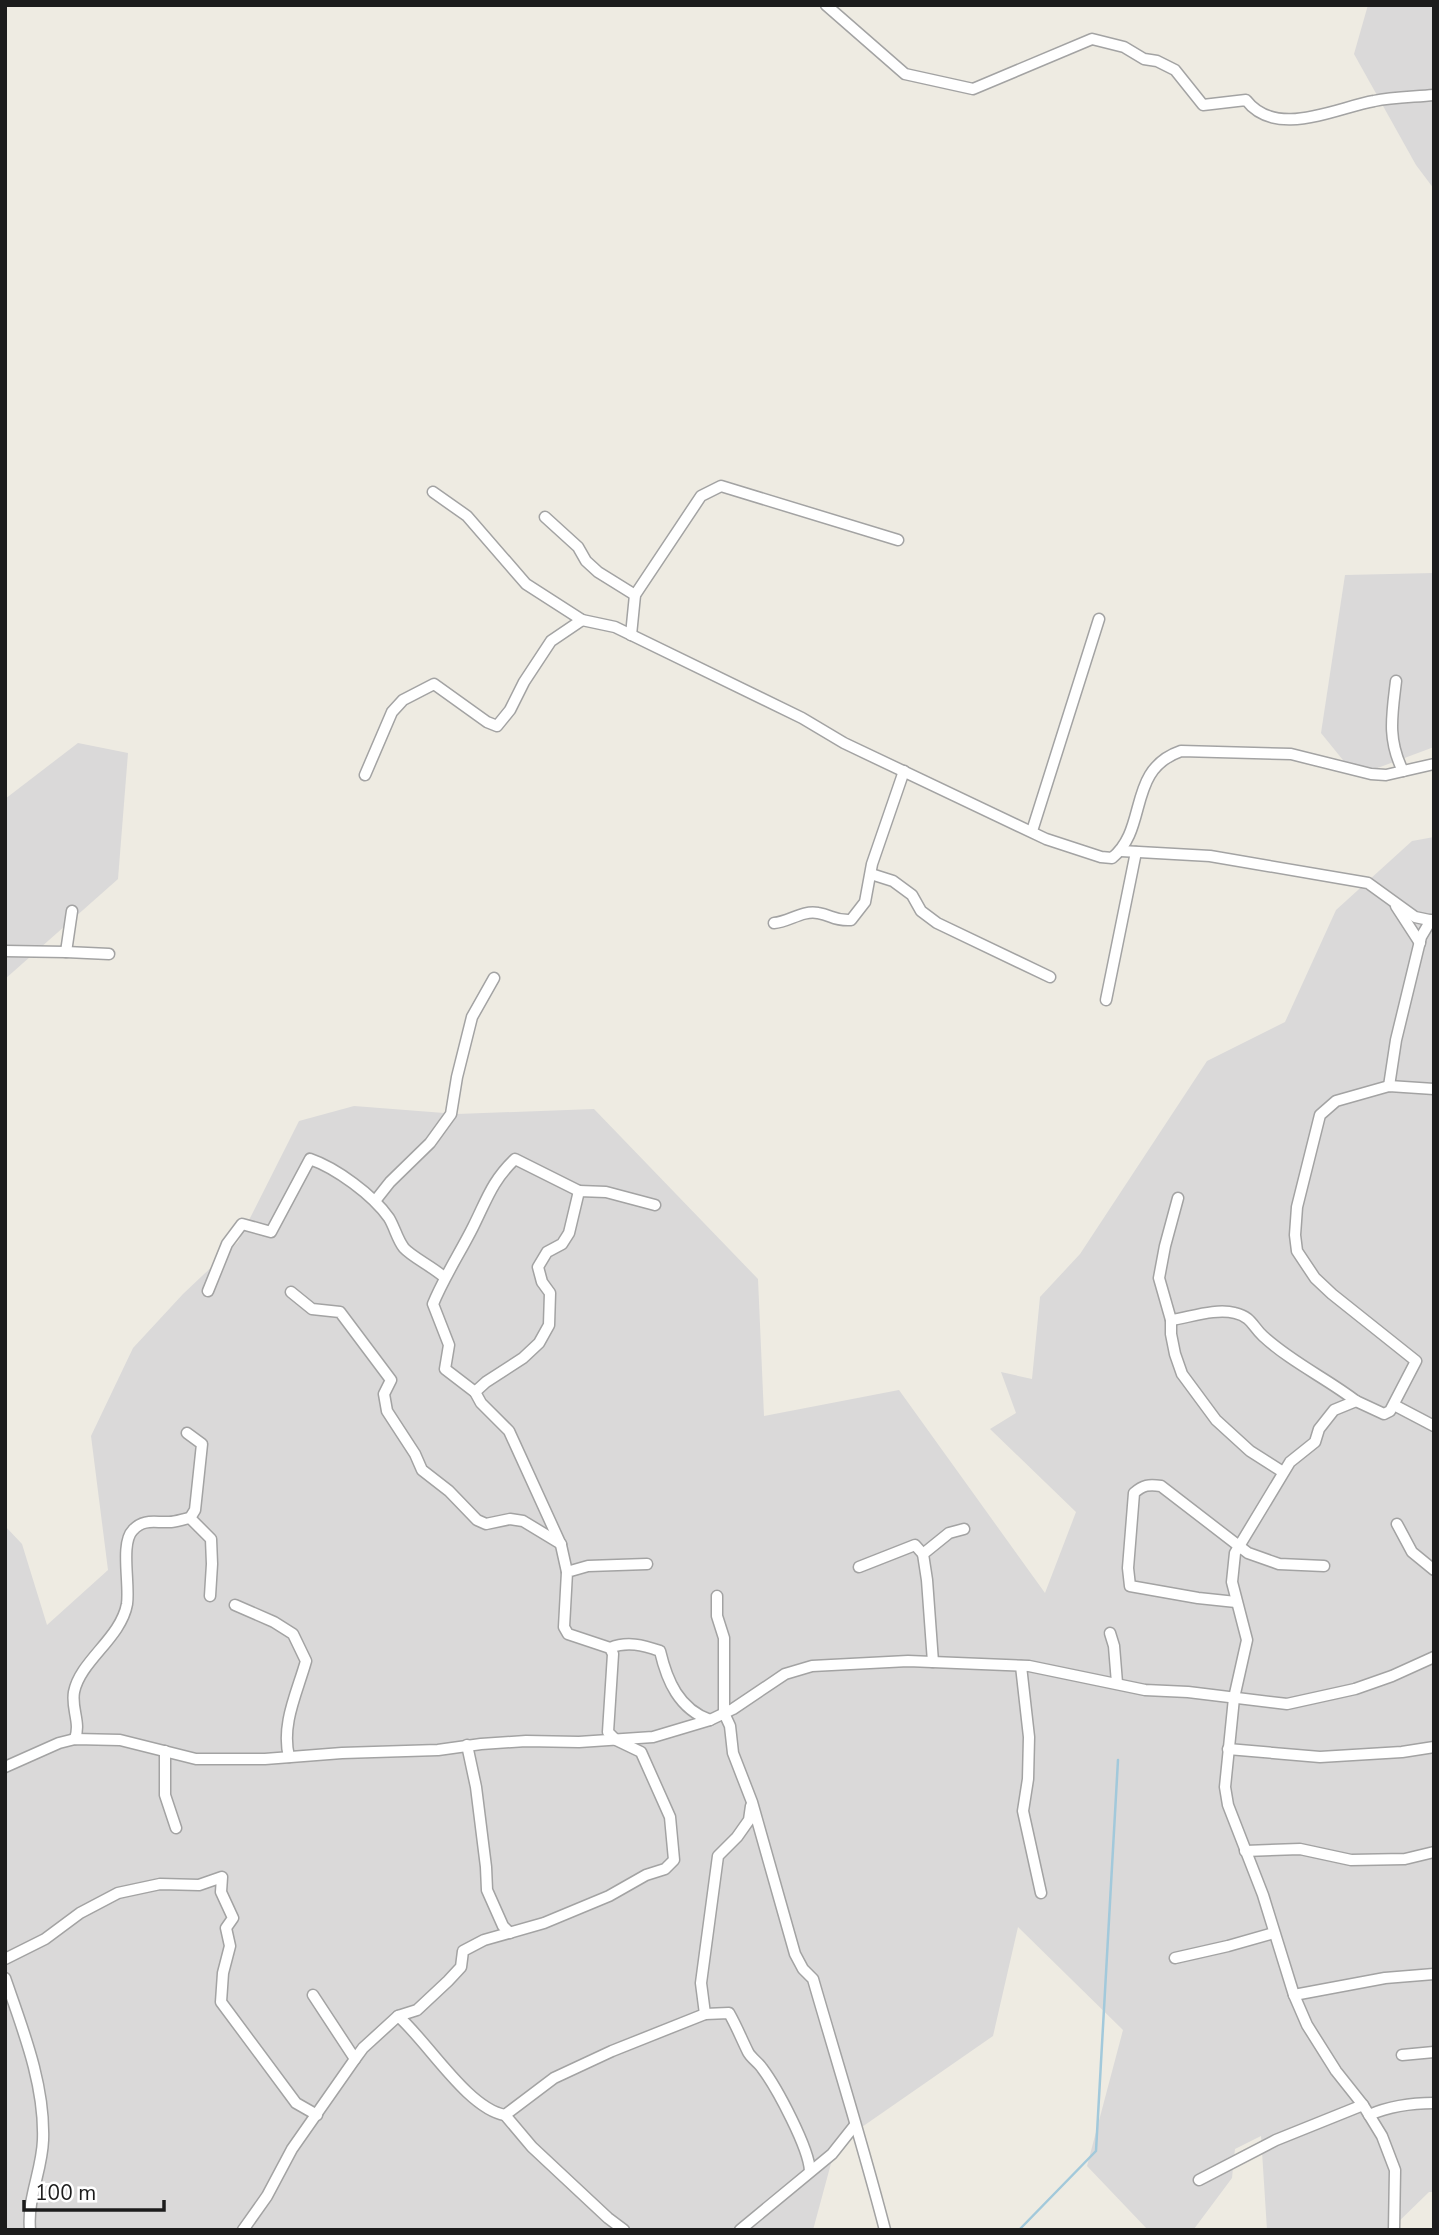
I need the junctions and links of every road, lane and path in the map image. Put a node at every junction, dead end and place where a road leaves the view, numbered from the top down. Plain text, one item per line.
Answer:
1 (826, 5) edge
2 (1434, 95) edge
3 (433, 492) dead end
4 (545, 517) dead end
5 (898, 540) dead end
6 (635, 595) junction
7 (1099, 619) dead end
8 (582, 620) junction
9 (631, 635) junction
10 (1396, 681) dead end
11 (1434, 764) edge
12 (904, 771) junction
13 (1403, 771) junction
14 (365, 775) dead end
15 (1032, 831) junction
16 (1121, 851) junction
17 (1136, 852) junction
18 (871, 874) junction
19 (1393, 901) junction
20 (72, 911) dead end
21 (1432, 920) edge
22 (774, 923) dead end
23 (1421, 943) junction
24 (5, 951) edge
25 (66, 952) junction
26 (109, 954) dead end
27 (494, 978) dead end
28 (1051, 978) dead end
29 (1106, 1000) dead end
30 (1389, 1086) junction
31 (1434, 1089) edge
32 (579, 1191) junction
33 (1178, 1198) dead end
34 (375, 1201) junction
35 (655, 1205) dead end
36 (444, 1277) junction
37 (208, 1291) dead end
38 (291, 1292) dead end
39 (1171, 1320) junction
40 (475, 1392) junction
41 (1356, 1401) junction
42 (1394, 1405) junction
43 (1434, 1426) edge
44 (187, 1433) dead end
45 (1283, 1472) junction
46 (190, 1518) junction
47 (1397, 1524) dead end
48 (964, 1529) dead end
49 (561, 1545) junction
50 (1239, 1547) junction
51 (923, 1554) junction
52 (646, 1564) dead end
53 (1324, 1566) dead end
54 (859, 1567) dead end
55 (1434, 1570) edge
56 (567, 1572) junction
57 (210, 1596) dead end
58 (717, 1596) dead end
59 (1236, 1602) junction
60 (235, 1605) dead end
61 (1110, 1633) dead end
62 (610, 1648) junction
63 (1434, 1657) edge
64 (933, 1662) junction
65 (1021, 1666) junction
66 (1117, 1683) junction
67 (1234, 1698) junction
68 (724, 1713) junction
69 (710, 1720) junction
70 (75, 1739) junction
71 (616, 1740) junction
72 (467, 1745) junction
73 (1434, 1746) edge
74 (1228, 1748) junction
75 (165, 1751) junction
76 (289, 1757) junction
77 (5, 1767) edge
78 (752, 1802) junction
79 (176, 1828) dead end
80 (1245, 1851) junction
81 (1434, 1852) edge
82 (1041, 1893) dead end
83 (510, 1933) junction
84 (1273, 1933) junction
85 (1175, 1958) dead end
86 (5, 1959) edge
87 (1434, 1974) edge
88 (5, 1978) edge
89 (1294, 1995) junction
90 (313, 1996) dead end
91 (705, 2014) junction
92 (398, 2016) junction
93 (1434, 2052) edge
94 (1402, 2055) dead end
95 (355, 2059) junction
96 (1434, 2103) edge
97 (1363, 2105) junction
98 (317, 2115) junction
99 (505, 2115) junction
100 (1369, 2115) junction
101 (855, 2125) junction
102 (810, 2171) junction
103 (1199, 2180) dead end
104 (30, 2230) edge
105 (243, 2230) edge
106 (624, 2230) edge
107 (740, 2230) edge
108 (885, 2230) edge
109 (1394, 2230) edge

1 - 2 street
3 - 8 street
4 - 6 street
5 - 6 street
6 - 9 street
7 - 15 street
8 - 9 street
8 - 14 street
9 - 12 street
10 - 13 street
11 - 13 street
12 - 15 street
12 - 18 street
13 - 16 street
15 - 16 street
16 - 17 street
17 - 19 street
17 - 29 street
18 - 22 street
18 - 28 street
19 - 21 street
19 - 23 street
20 - 25 street
21 - 23 street
23 - 30 street
24 - 25 street
25 - 26 street
27 - 34 street
30 - 31 street
30 - 42 street
32 - 35 street
32 - 36 street
32 - 40 street
33 - 39 street
34 - 36 street
34 - 37 street
36 - 40 street
38 - 49 street
39 - 41 street
39 - 45 street
40 - 49 street
41 - 42 street
41 - 45 street
42 - 43 street
44 - 46 street
45 - 50 street
46 - 57 street
46 - 70 street
47 - 55 street
48 - 51 street
49 - 56 street
50 - 53 street
50 - 59 street
50 - 59 street
51 - 54 street
51 - 64 street
52 - 56 street
56 - 62 street
58 - 68 street
59 - 67 street
60 - 76 street
61 - 66 street
62 - 69 street
62 - 71 street
63 - 67 street
64 - 65 street
64 - 68 street
65 - 66 street
65 - 82 street
66 - 67 street
67 - 74 street
68 - 69 street
68 - 78 street
69 - 71 street
70 - 75 street
70 - 77 street
71 - 72 street
71 - 83 street
72 - 76 street
72 - 83 street
73 - 74 street
74 - 80 street
75 - 76 street
75 - 79 street
78 - 91 street
78 - 101 street
80 - 81 street
80 - 84 street
83 - 92 street
84 - 85 street
84 - 89 street
86 - 98 street
87 - 89 street
88 - 104 street
89 - 97 street
90 - 95 street
91 - 99 street
91 - 102 street
92 - 95 street
92 - 99 street
93 - 94 street
95 - 98 street
96 - 100 street
97 - 100 street
97 - 103 street
98 - 105 street
99 - 106 street
100 - 109 street
101 - 102 street
101 - 108 street
102 - 107 street

